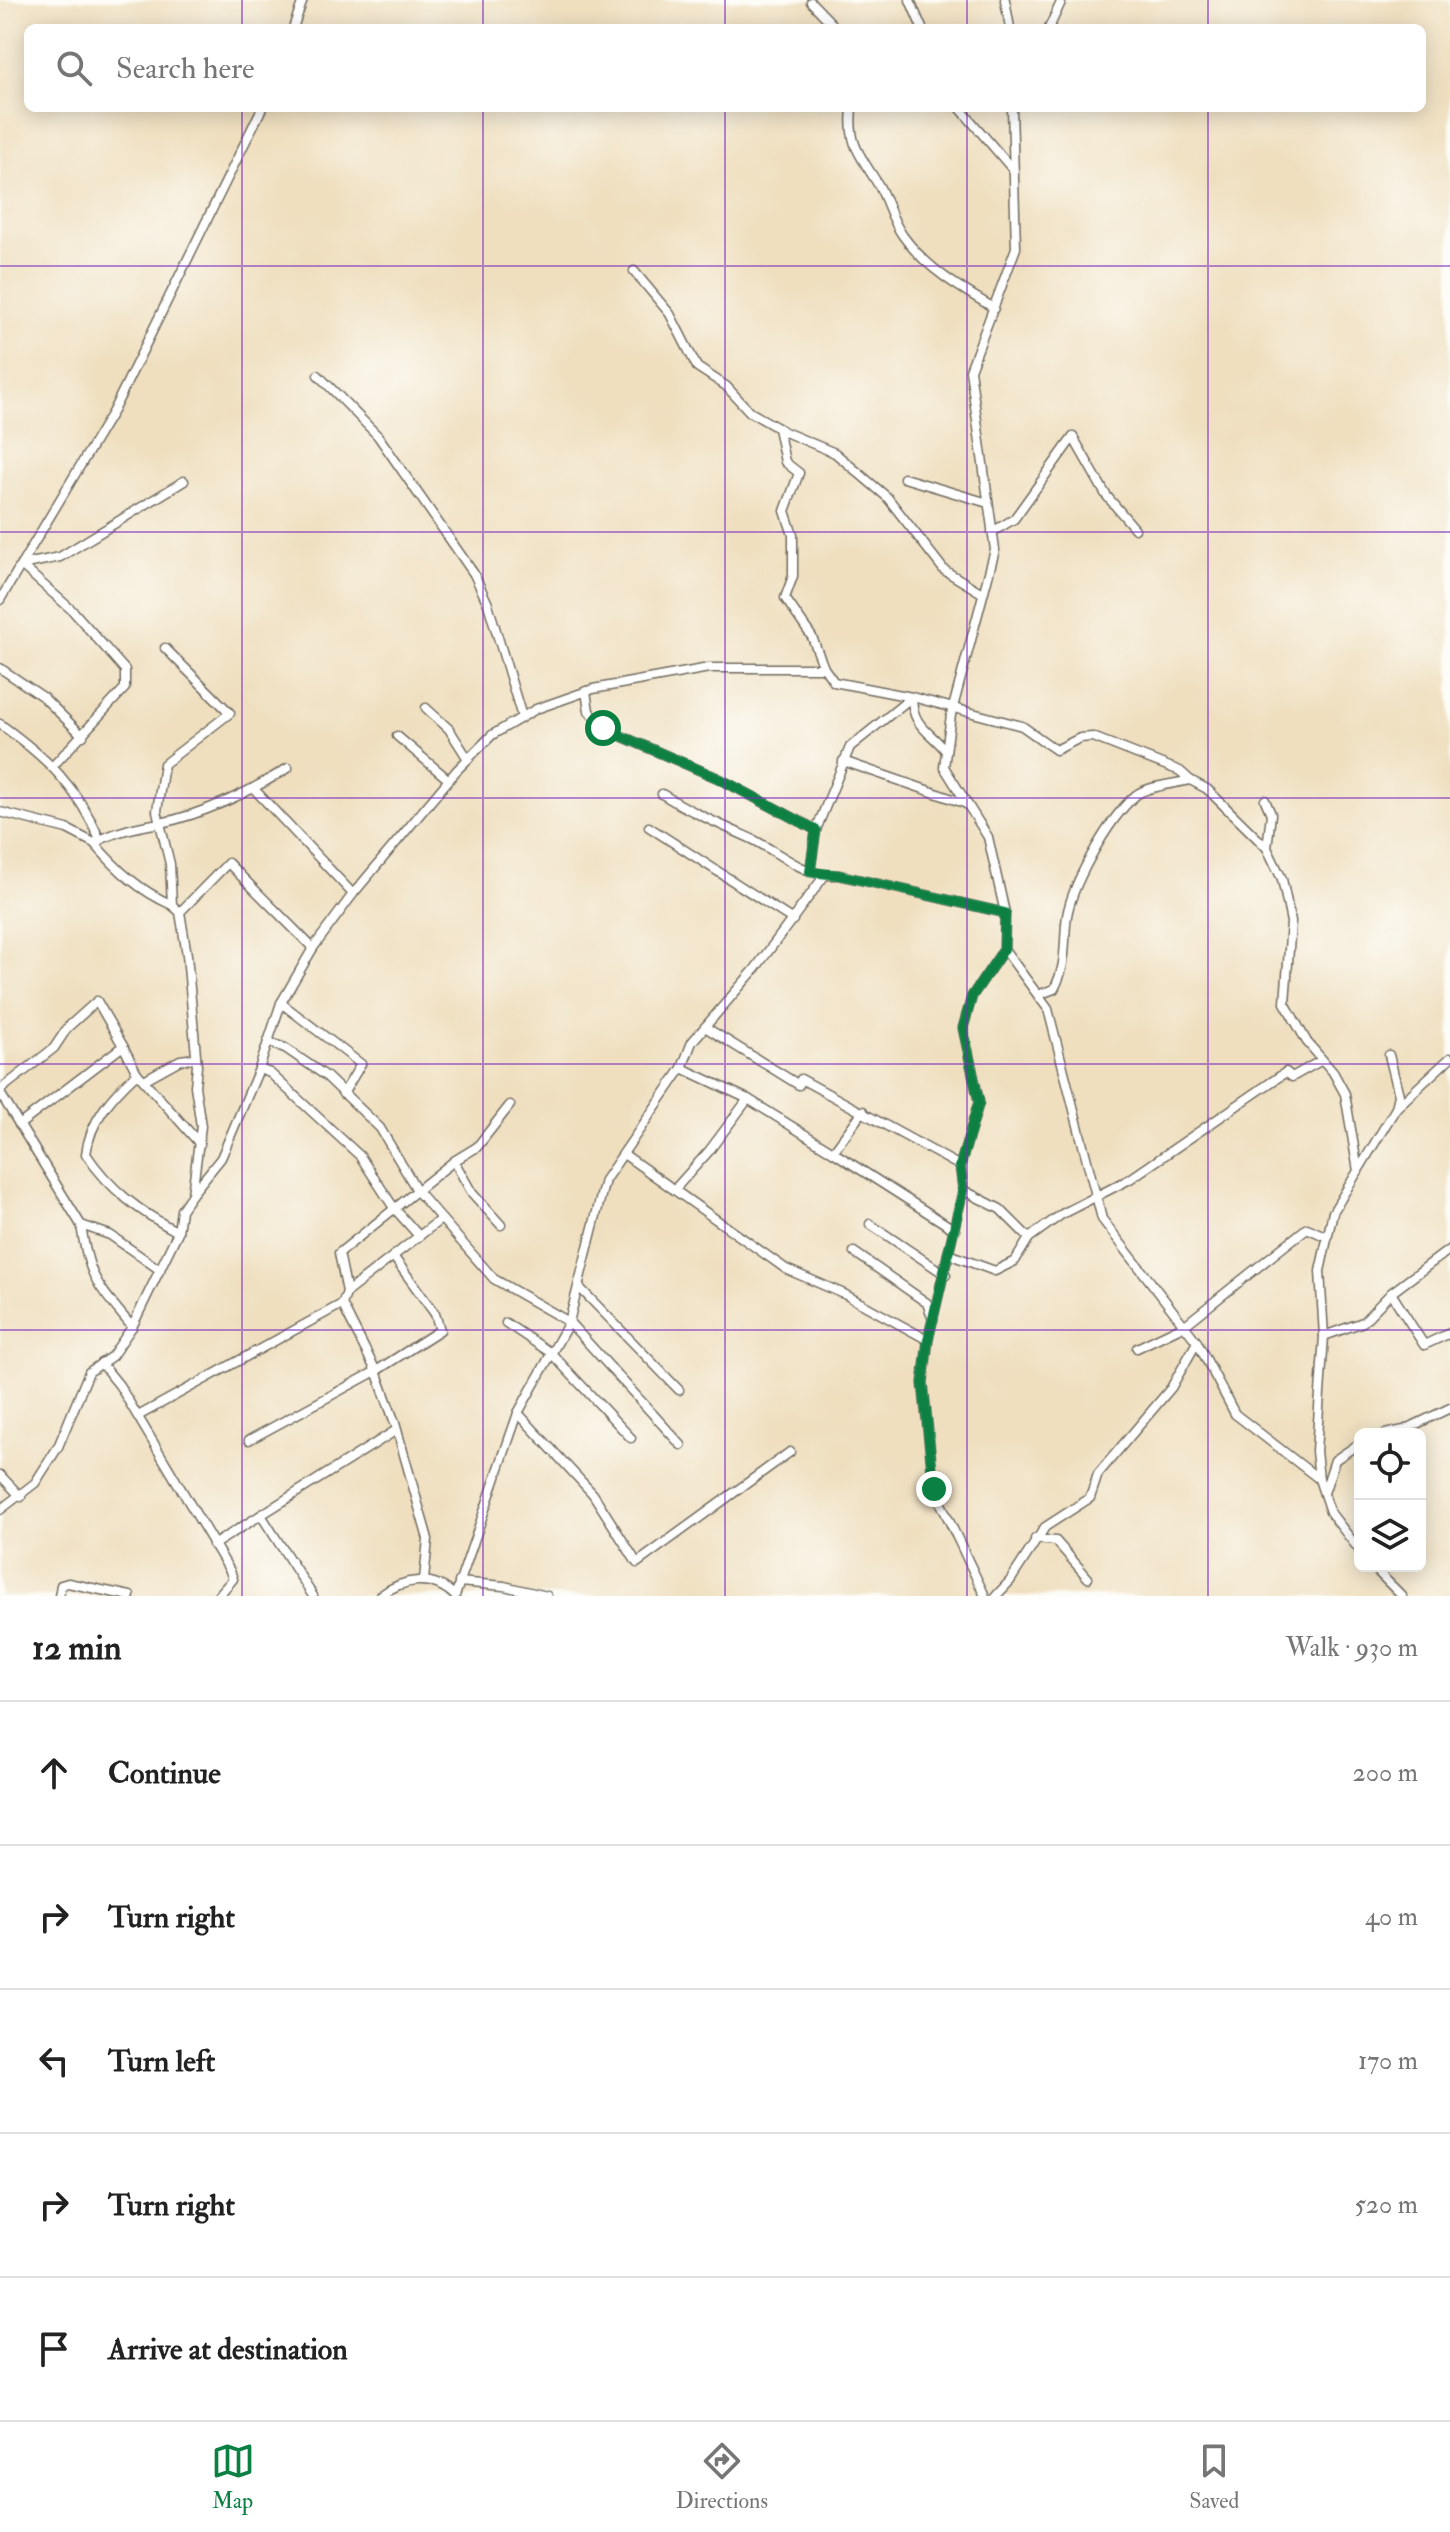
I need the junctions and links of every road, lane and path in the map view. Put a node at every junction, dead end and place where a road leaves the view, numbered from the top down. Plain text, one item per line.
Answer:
1 (303, 0) edge
2 (910, 0) edge
3 (1005, 0) edge
4 (1062, 0) edge
5 (811, 2) dead end
6 (294, 24) edge
7 (832, 24) edge
8 (920, 24) edge
9 (1009, 24) edge
10 (1051, 24) edge
11 (260, 112) edge
12 (852, 112) edge
13 (963, 112) edge
14 (1012, 112) edge
15 (1014, 172) junction
16 (634, 271) dead end
17 (994, 308) junction
18 (318, 375) dead end
19 (778, 428) junction
20 (904, 478) dead end
21 (184, 481) dead end
22 (988, 503) junction
23 (1135, 529) dead end
24 (992, 532) junction
25 (21, 565) junction
26 (982, 593) junction
27 (0, 600) edge
28 (165, 648) dead end
29 (0, 668) edge
30 (824, 668) junction
31 (586, 691) junction
32 (912, 697) junction
33 (953, 707) junction
34 (426, 708) dead end
35 (522, 717) junction
36 (0, 724) edge
37 (83, 736) junction
38 (397, 736) dead end
39 (946, 751) junction
40 (468, 759) junction
41 (843, 761) junction
42 (52, 767) junction
43 (288, 768) dead end
44 (449, 780) junction
45 (1190, 780) junction
46 (254, 789) junction
47 (662, 794) dead end
48 (1265, 800) dead end
49 (968, 805) junction
50 (0, 812) edge
51 (160, 823) junction
52 (649, 827) dead end
53 (816, 830) junction
54 (97, 842) junction
55 (1267, 848) junction
56 (810, 872) junction
57 (825, 875) junction
58 (353, 894) junction
59 (176, 909) junction
60 (1005, 913) junction
61 (793, 920) junction
62 (313, 948) junction
63 (1004, 949) junction
64 (1038, 995) junction
65 (281, 1003) junction
66 (705, 1027) junction
67 (268, 1042) junction
68 (123, 1046) junction
69 (1389, 1055) dead end
70 (196, 1058) junction
71 (1450, 1058) edge
72 (1322, 1060) junction
73 (682, 1068) junction
74 (259, 1069) junction
75 (137, 1073) junction
76 (144, 1080) junction
77 (0, 1091) edge
78 (343, 1094) junction
79 (748, 1099) junction
80 (510, 1105) dead end
81 (1396, 1108) junction
82 (863, 1111) junction
83 (19, 1125) junction
84 (200, 1144) junction
85 (833, 1152) junction
86 (625, 1155) junction
87 (454, 1161) junction
88 (960, 1166) junction
89 (1358, 1171) junction
90 (674, 1190) junction
91 (963, 1190) junction
92 (418, 1192) junction
93 (192, 1194) junction
94 (1096, 1194) junction
95 (394, 1208) junction
96 (441, 1219) junction
97 (870, 1224) dead end
98 (81, 1225) junction
99 (501, 1225) dead end
100 (955, 1230) junction
101 (178, 1232) junction
102 (419, 1236) junction
103 (1327, 1237) junction
104 (1029, 1238) junction
105 (1450, 1249) edge
106 (854, 1252) dead end
107 (948, 1254) junction
108 (393, 1256) junction
109 (160, 1270) junction
110 (946, 1275) junction
111 (579, 1287) junction
112 (347, 1292) junction
113 (1391, 1293) junction
114 (342, 1304) junction
115 (933, 1321) junction
116 (569, 1322) junction
117 (506, 1323) dead end
118 (1185, 1325) junction
119 (132, 1327) junction
120 (1450, 1333) edge
121 (1324, 1336) junction
122 (928, 1340) junction
123 (1197, 1342) junction
124 (1137, 1348) dead end
125 (551, 1353) junction
126 (101, 1363) junction
127 (376, 1371) junction
128 (679, 1390) dead end
129 (1450, 1408) edge
130 (518, 1413) junction
131 (138, 1416) junction
132 (1408, 1428) edge
133 (395, 1431) junction
134 (631, 1438) dead end
135 (249, 1440) dead end
136 (681, 1445) dead end
137 (1354, 1447) edge
138 (790, 1452) dead end
139 (0, 1475) edge
140 (1319, 1479) junction
141 (1324, 1494) junction
142 (21, 1497) junction
143 (0, 1510) edge
144 (261, 1515) junction
145 (1035, 1539) junction
146 (1354, 1544) edge
147 (213, 1545) junction
148 (1378, 1572) edge
149 (1088, 1578) dead end
150 (424, 1580) junction
151 (459, 1582) junction
152 (59, 1596) edge
153 (130, 1596) edge
154 (218, 1596) edge
155 (313, 1596) edge
156 (380, 1596) edge
157 (547, 1596) edge
158 (985, 1596) edge
159 (996, 1596) edge
160 (1402, 1596) edge

1 - 6 street
2 - 8 street
3 - 9 street
4 - 10 street
5 - 7 street
11 - 25 street
12 - 17 street
13 - 15 street
14 - 15 street
15 - 17 street
16 - 19 street
17 - 22 street
18 - 35 street
19 - 26 street
19 - 30 street
20 - 22 street
21 - 25 street
22 - 24 street
23 - 24 street
24 - 26 street
25 - 27 street
25 - 37 street
26 - 33 street
28 - 51 street
29 - 37 street
30 - 31 street
30 - 32 street
31 - 35 street
31 - 53 street
32 - 33 street
32 - 39 street
32 - 41 street
33 - 39 street
33 - 45 street
34 - 40 street
35 - 40 street
36 - 42 street
37 - 42 street
38 - 44 street
39 - 49 street
40 - 44 street
41 - 49 street
41 - 53 street
42 - 54 street
43 - 46 street
44 - 58 street
45 - 55 street
45 - 64 street
46 - 51 street
46 - 58 street
47 - 56 street
48 - 55 street
49 - 60 street
50 - 54 street
51 - 54 street
51 - 59 street
52 - 61 street
53 - 56 street
54 - 59 street
55 - 72 street
56 - 57 street
57 - 60 street
57 - 61 street
58 - 62 street
59 - 62 street
59 - 70 street
60 - 63 street
61 - 66 street
62 - 65 street
63 - 64 street
63 - 88 street
64 - 94 street
65 - 67 street
65 - 78 street
66 - 73 street
66 - 82 street
67 - 74 street
67 - 78 street
68 - 75 street
68 - 77 street
68 - 83 street
69 - 81 street
70 - 76 street
70 - 84 street
71 - 81 street
72 - 89 street
72 - 94 street
73 - 79 street
73 - 86 street
74 - 93 street
74 - 95 street
75 - 76 street
75 - 101 street
76 - 84 street
77 - 83 street
78 - 92 street
79 - 85 street
79 - 90 street
80 - 87 street
81 - 89 street
82 - 85 street
82 - 88 street
83 - 98 street
84 - 93 street
85 - 100 street
86 - 90 street
86 - 111 street
87 - 92 street
87 - 99 street
88 - 91 street
89 - 103 street
90 - 122 street
91 - 100 street
91 - 104 street
92 - 95 street
92 - 96 street
93 - 101 street
94 - 104 street
94 - 118 street
95 - 102 street
95 - 112 street
96 - 102 street
96 - 116 street
97 - 110 street
98 - 109 street
98 - 119 street
100 - 107 street
101 - 109 street
102 - 108 street
103 - 118 street
103 - 121 street
104 - 107 street
105 - 113 street
106 - 115 street
107 - 110 street
108 - 112 street
108 - 127 street
109 - 119 street
110 - 115 street
111 - 116 street
111 - 128 street
112 - 114 street
113 - 120 street
113 - 121 street
114 - 127 street
114 - 131 street
115 - 122 street
116 - 125 street
116 - 136 street
117 - 125 street
118 - 123 street
118 - 124 street
119 - 126 street
121 - 140 street
122 - 158 street
123 - 140 street
123 - 145 street
125 - 130 street
125 - 134 street
126 - 131 street
126 - 142 street
127 - 133 street
127 - 135 street
129 - 132 street
130 - 138 street
130 - 151 street
131 - 147 street
133 - 144 street
133 - 150 street
137 - 141 street
139 - 142 street
140 - 141 street
141 - 146 street
142 - 143 street
144 - 147 street
144 - 155 street
145 - 149 street
145 - 159 street
147 - 154 street
148 - 160 street
150 - 151 street
150 - 156 street
151 - 157 street
152 - 153 street

